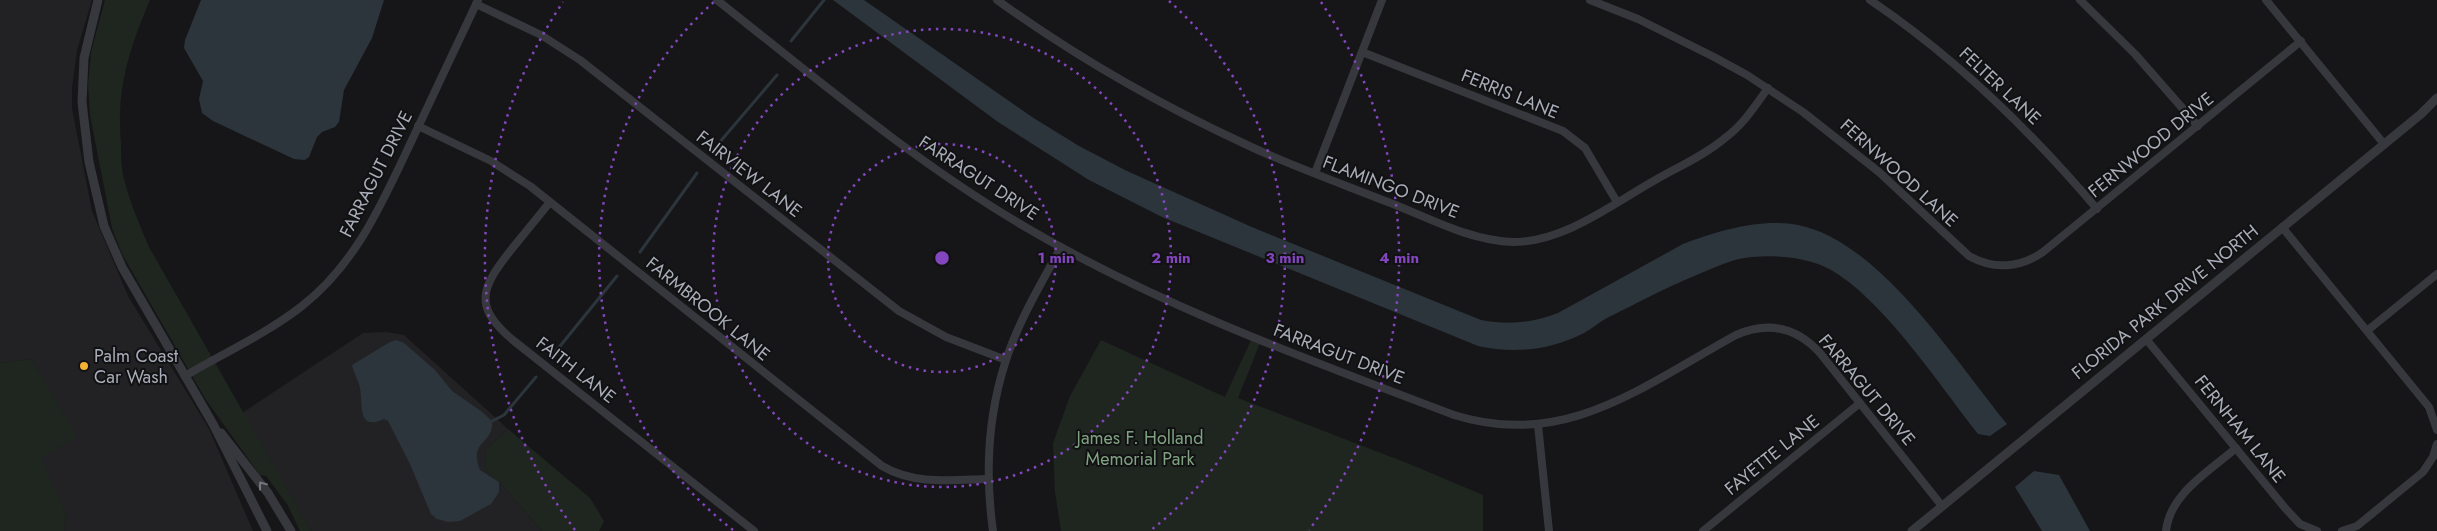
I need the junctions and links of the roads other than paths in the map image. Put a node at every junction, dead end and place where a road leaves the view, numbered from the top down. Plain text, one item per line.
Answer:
1 (98, 0) edge
2 (717, 0) edge
3 (998, 0) edge
4 (1382, 0) edge
5 (1590, 0) edge
6 (1870, 0) edge
7 (2080, 0) edge
8 (2266, 0) edge
9 (477, 2) edge
10 (2301, 41) junction
11 (1362, 52) junction
12 (1768, 88) junction
13 (2437, 98) edge
14 (418, 126) junction
15 (2198, 126) junction
16 (2384, 144) junction
17 (1315, 173) junction
18 (550, 202) junction
19 (1617, 202) junction
20 (2097, 208) junction
21 (2282, 227) junction
22 (1061, 247) junction
23 (2014, 265) joint
24 (2437, 274) edge
25 (2368, 330) junction
26 (2146, 339) junction
27 (1006, 360) junction
28 (185, 376) junction
29 (1860, 403) junction
30 (213, 424) junction
31 (1538, 425) junction
32 (2437, 430) edge
33 (2437, 444) edge
34 (2236, 448) junction
35 (988, 479) junction
36 (1942, 506) junction
37 (267, 531) edge
38 (291, 531) edge
39 (754, 531) edge
40 (993, 531) edge
41 (1548, 531) edge
42 (1703, 531) edge
43 (1912, 531) edge
44 (2166, 531) edge
45 (2317, 531) edge
46 (2342, 531) edge

1 - 28 street
2 - 22 street, FARRAGUT DRIVE
3 - 17 street, FLAMINGO DRIVE
4 - 11 street
5 - 12 street
6 - 20 street, FELTER LANE
7 - 15 street
8 - 10 street
9 - 14 street, FARRAGUT DRIVE
9 - 27 street, FAIRVIEW LANE
10 - 15 street, FERNWOOD DRIVE
10 - 16 street
11 - 17 street
11 - 19 street, FERRIS LANE
12 - 19 street, FLAMINGO DRIVE
12 - 23 street, FERNWOOD LANE
13 - 16 street, FLORIDA PARK DRIVE NORTH
14 - 18 street, FARMBROOK LANE
14 - 28 street, FARRAGUT DRIVE
15 - 20 street, FERNWOOD DRIVE
16 - 21 street, FLORIDA PARK DRIVE NORTH
17 - 19 street, FLAMINGO DRIVE
18 - 35 street, FARMBROOK LANE
18 - 39 street, FAITH LANE
20 - 23 street, FERNWOOD DRIVE
21 - 25 street
21 - 26 street, FLORIDA PARK DRIVE NORTH
22 - 27 street
22 - 31 street, FARRAGUT DRIVE
24 - 25 street
25 - 32 street
26 - 34 street, FERNHAM LANE
26 - 36 street, FLORIDA PARK DRIVE NORTH
27 - 35 street
28 - 30 street
29 - 31 street, FARRAGUT DRIVE
29 - 36 street, FARRAGUT DRIVE
29 - 42 street, FAYETTE LANE
30 - 37 street
38 -> 30 street
31 - 41 street
33 - 46 street
34 - 44 street
34 - 45 street, FERNHAM LANE
35 - 40 street
36 - 43 street, FLORIDA PARK DRIVE NORTH

